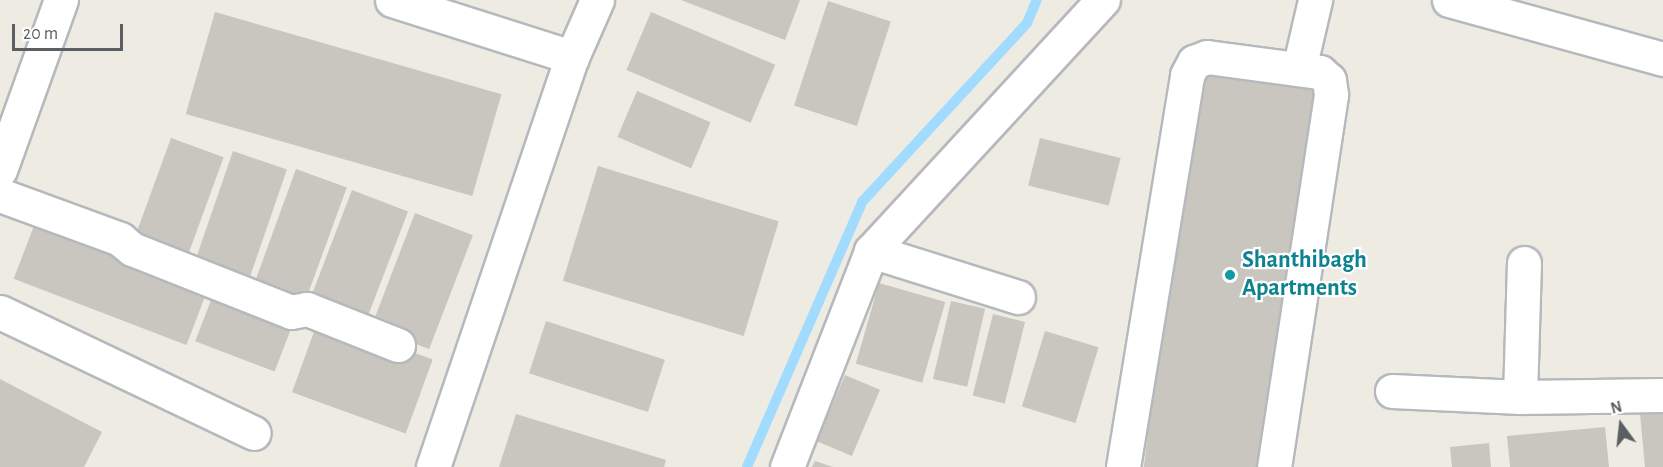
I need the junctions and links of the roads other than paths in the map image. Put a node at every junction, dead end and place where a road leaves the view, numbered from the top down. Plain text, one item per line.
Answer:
1 (61, 0) edge
2 (392, 0) edge
3 (597, 0) edge
4 (1103, 0) edge
5 (1315, 0) edge
6 (1449, 0) edge
7 (572, 57) junction
8 (1663, 59) edge
9 (1299, 69) junction
10 (0, 170) edge
11 (0, 195) edge
12 (871, 251) junction
13 (1524, 263) dead end
14 (1018, 297) dead end
15 (0, 312) edge
16 (398, 345) dead end
17 (1392, 391) dead end
18 (1663, 395) edge
19 (1520, 397) junction
20 (254, 434) dead end
21 (433, 467) edge
22 (787, 467) edge
23 (1123, 467) edge
24 (1274, 467) edge

1 - 10 street
2 - 7 street
3 - 7 street
4 - 12 street
5 - 9 street
6 - 8 street
7 - 21 street
9 - 23 street
9 - 24 street
11 - 16 street
12 - 14 street
12 - 22 street
13 - 19 street
15 - 20 street
17 - 19 street
18 - 19 street

